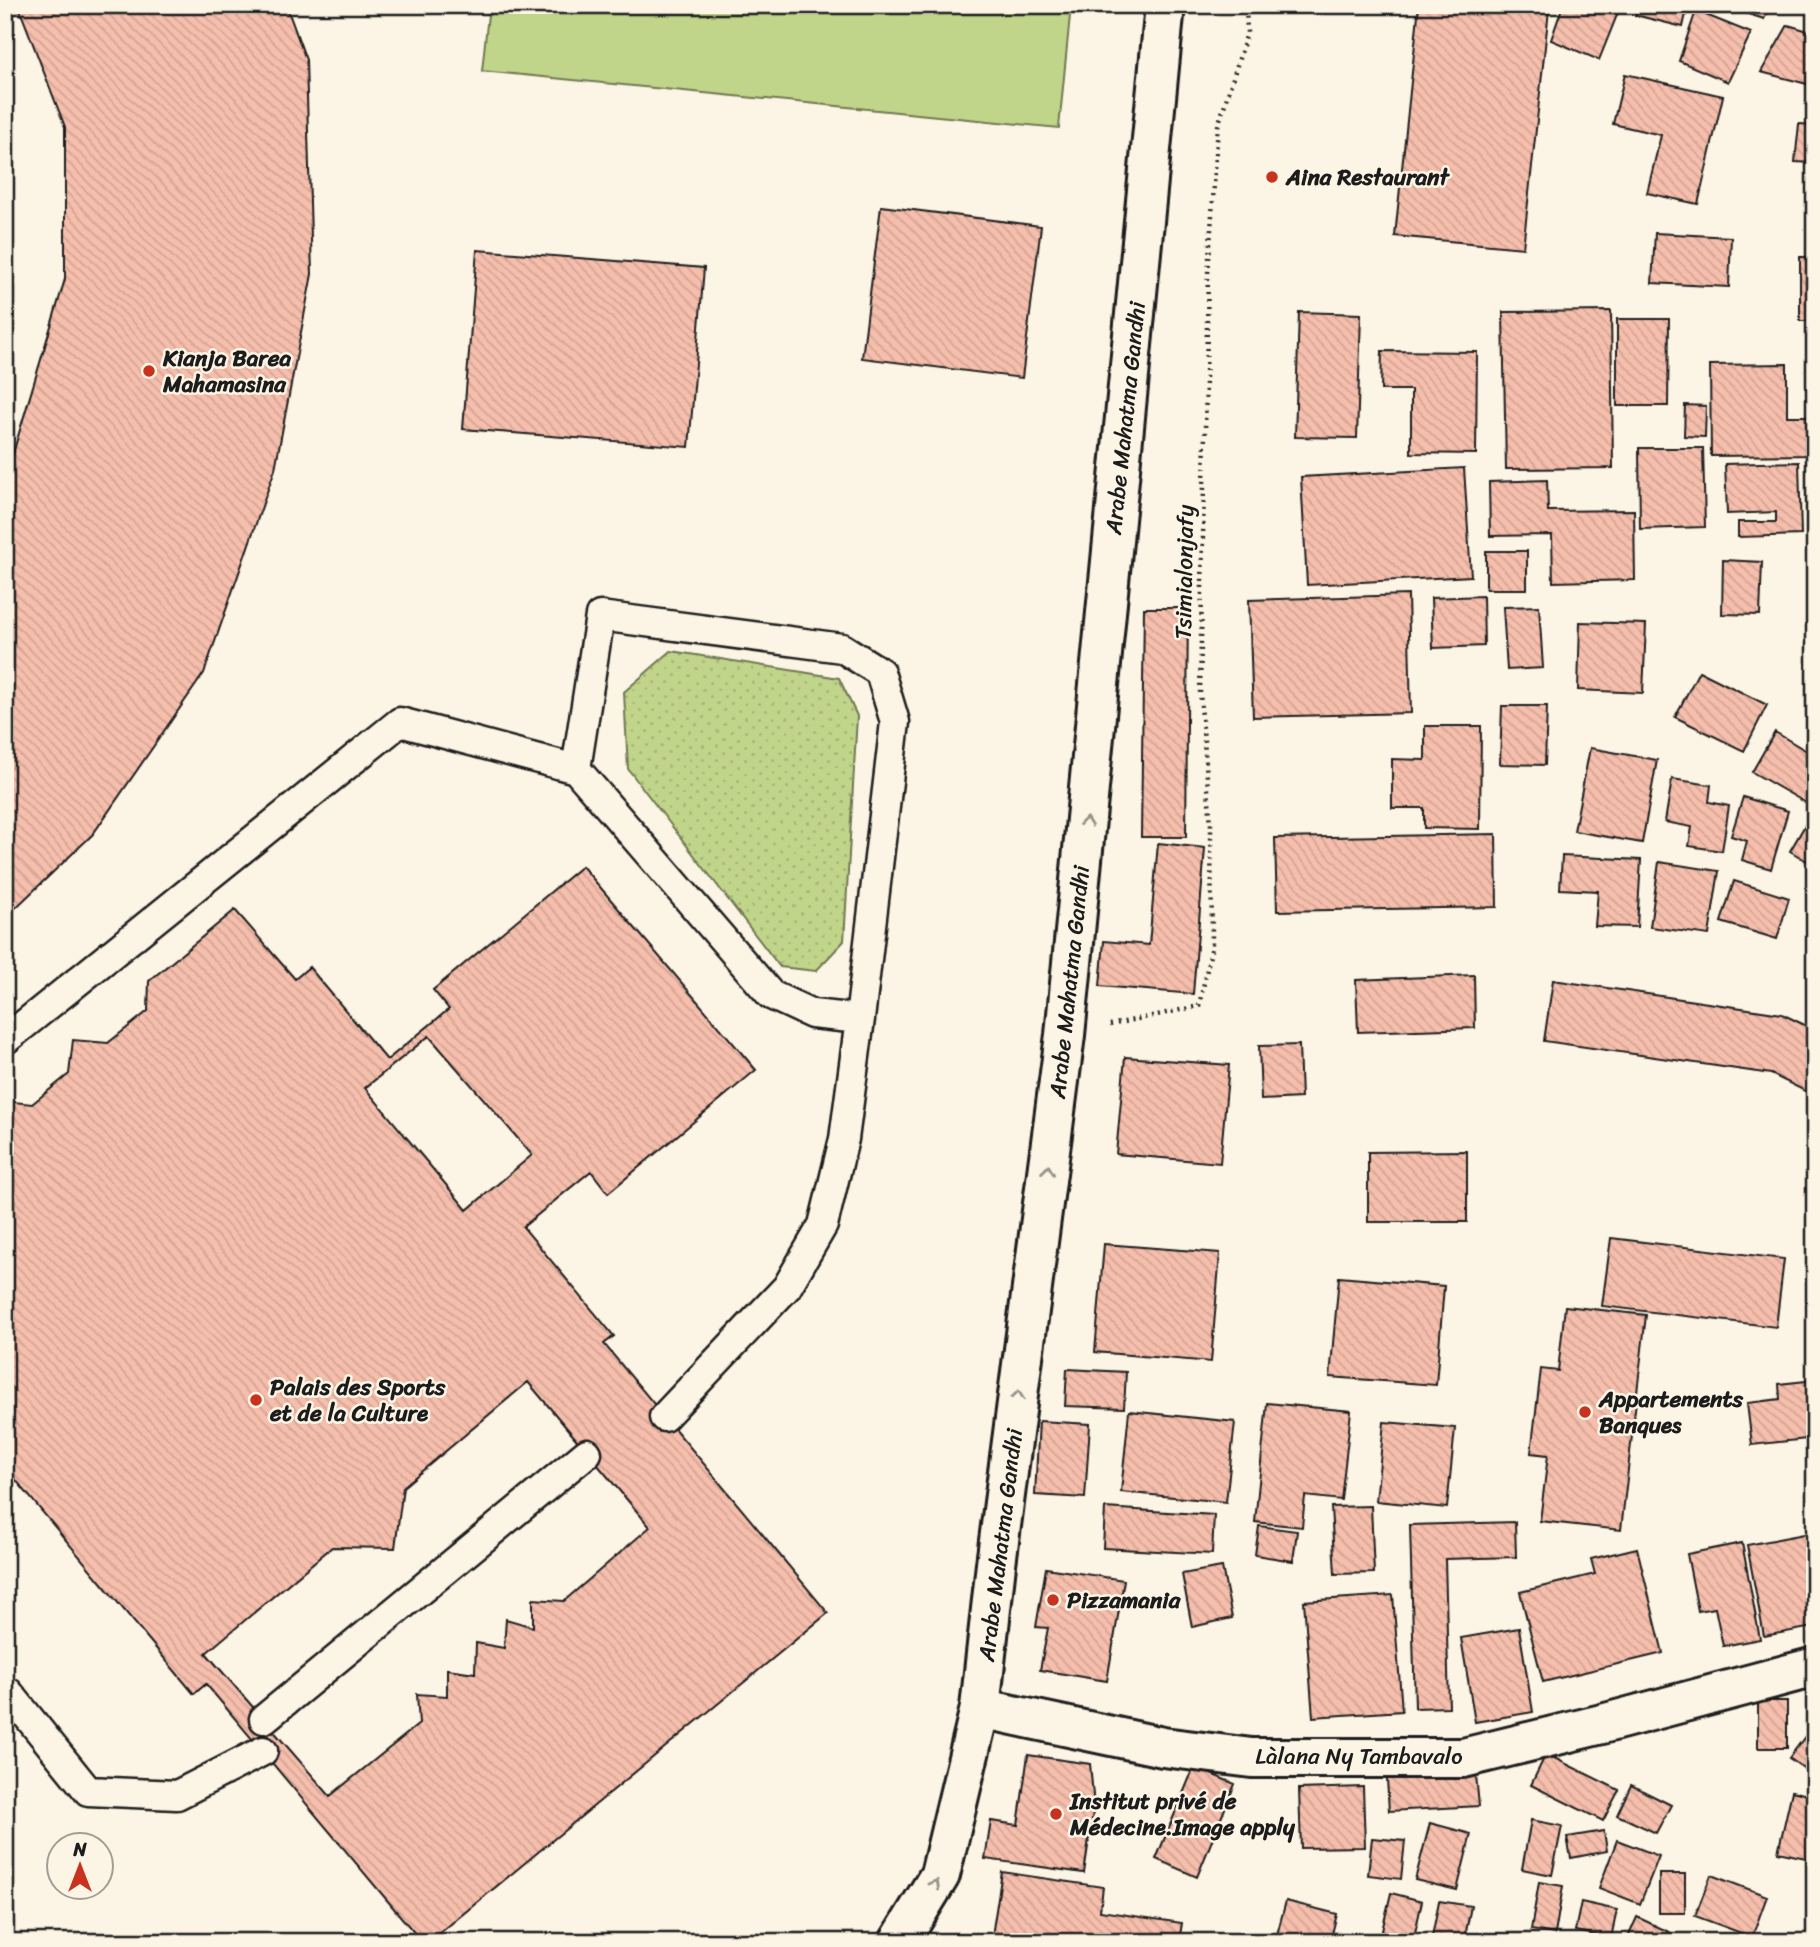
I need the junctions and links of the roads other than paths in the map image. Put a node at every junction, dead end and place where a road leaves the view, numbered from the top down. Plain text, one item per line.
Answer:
1 (1165, 5) edge
2 (576, 769) junction
3 (860, 1019) junction
4 (5, 1040) edge
5 (664, 1417) dead end
6 (587, 1453) dead end
7 (1815, 1667) edge
8 (6, 1692) edge
9 (980, 1708) junction
10 (264, 1719) dead end
11 (263, 1751) dead end
12 (899, 1942) edge

9 -> 1 street, Arabe Mahatma Gandhi
2 - 3 lane
2 - 3 lane
2 - 4 lane
3 - 5 lane
6 - 10 lane
7 - 9 street, Làlana Ny Tambavalo
8 - 11 lane
12 -> 9 street, Arabe Mahatma Gandhi

